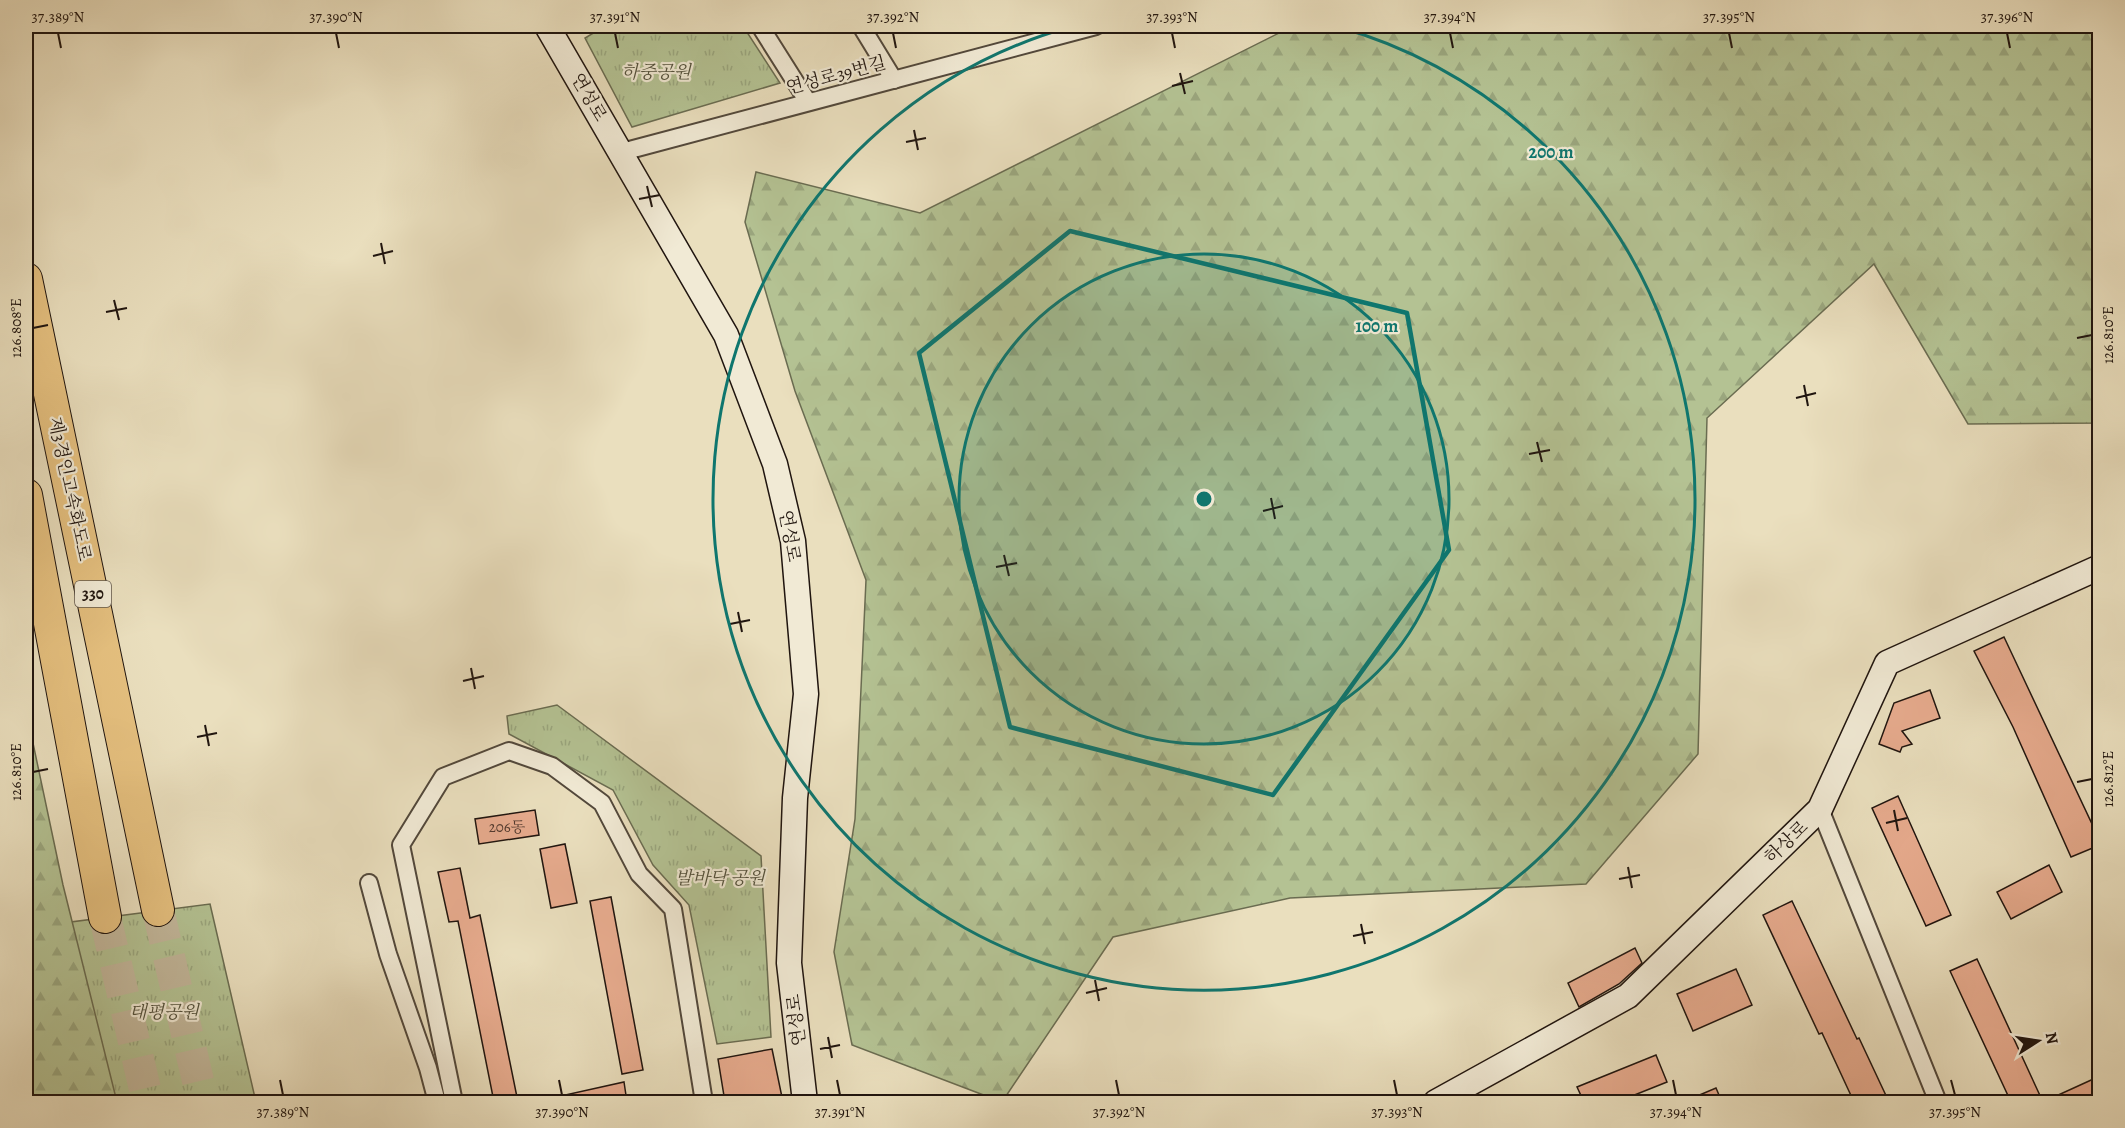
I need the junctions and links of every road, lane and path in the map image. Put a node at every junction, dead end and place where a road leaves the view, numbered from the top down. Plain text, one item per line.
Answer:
1 (547, 26) edge
2 (760, 26) edge
3 (861, 26) edge
4 (1096, 26) edge
5 (1051, 31) edge
6 (894, 80) junction
7 (808, 102) junction
8 (622, 152) junction
9 (26, 279) edge
10 (26, 495) edge
11 (2100, 567) edge
12 (1820, 809) junction
13 (369, 883) dead end
14 (158, 910) tunnel mouth
15 (105, 917) tunnel mouth
16 (437, 1102) edge
17 (454, 1102) edge
18 (704, 1102) edge
19 (806, 1102) edge
20 (1436, 1102) edge
21 (1938, 1102) edge

1 - 8 street, 연성로
2 - 7 street
3 - 6 street
4 - 5 street, 연성로39번길
5 - 6 street, 연성로39번길
6 - 7 street, 연성로39번길
7 - 8 street, 연성로39번길
8 - 19 street, 연성로
9 - 14 highway, 제3경인고속화도로 / 330
10 - 15 highway
11 - 12 street, 하상로
12 - 20 street, 하상로
12 - 21 street
13 - 16 street
17 - 18 street

